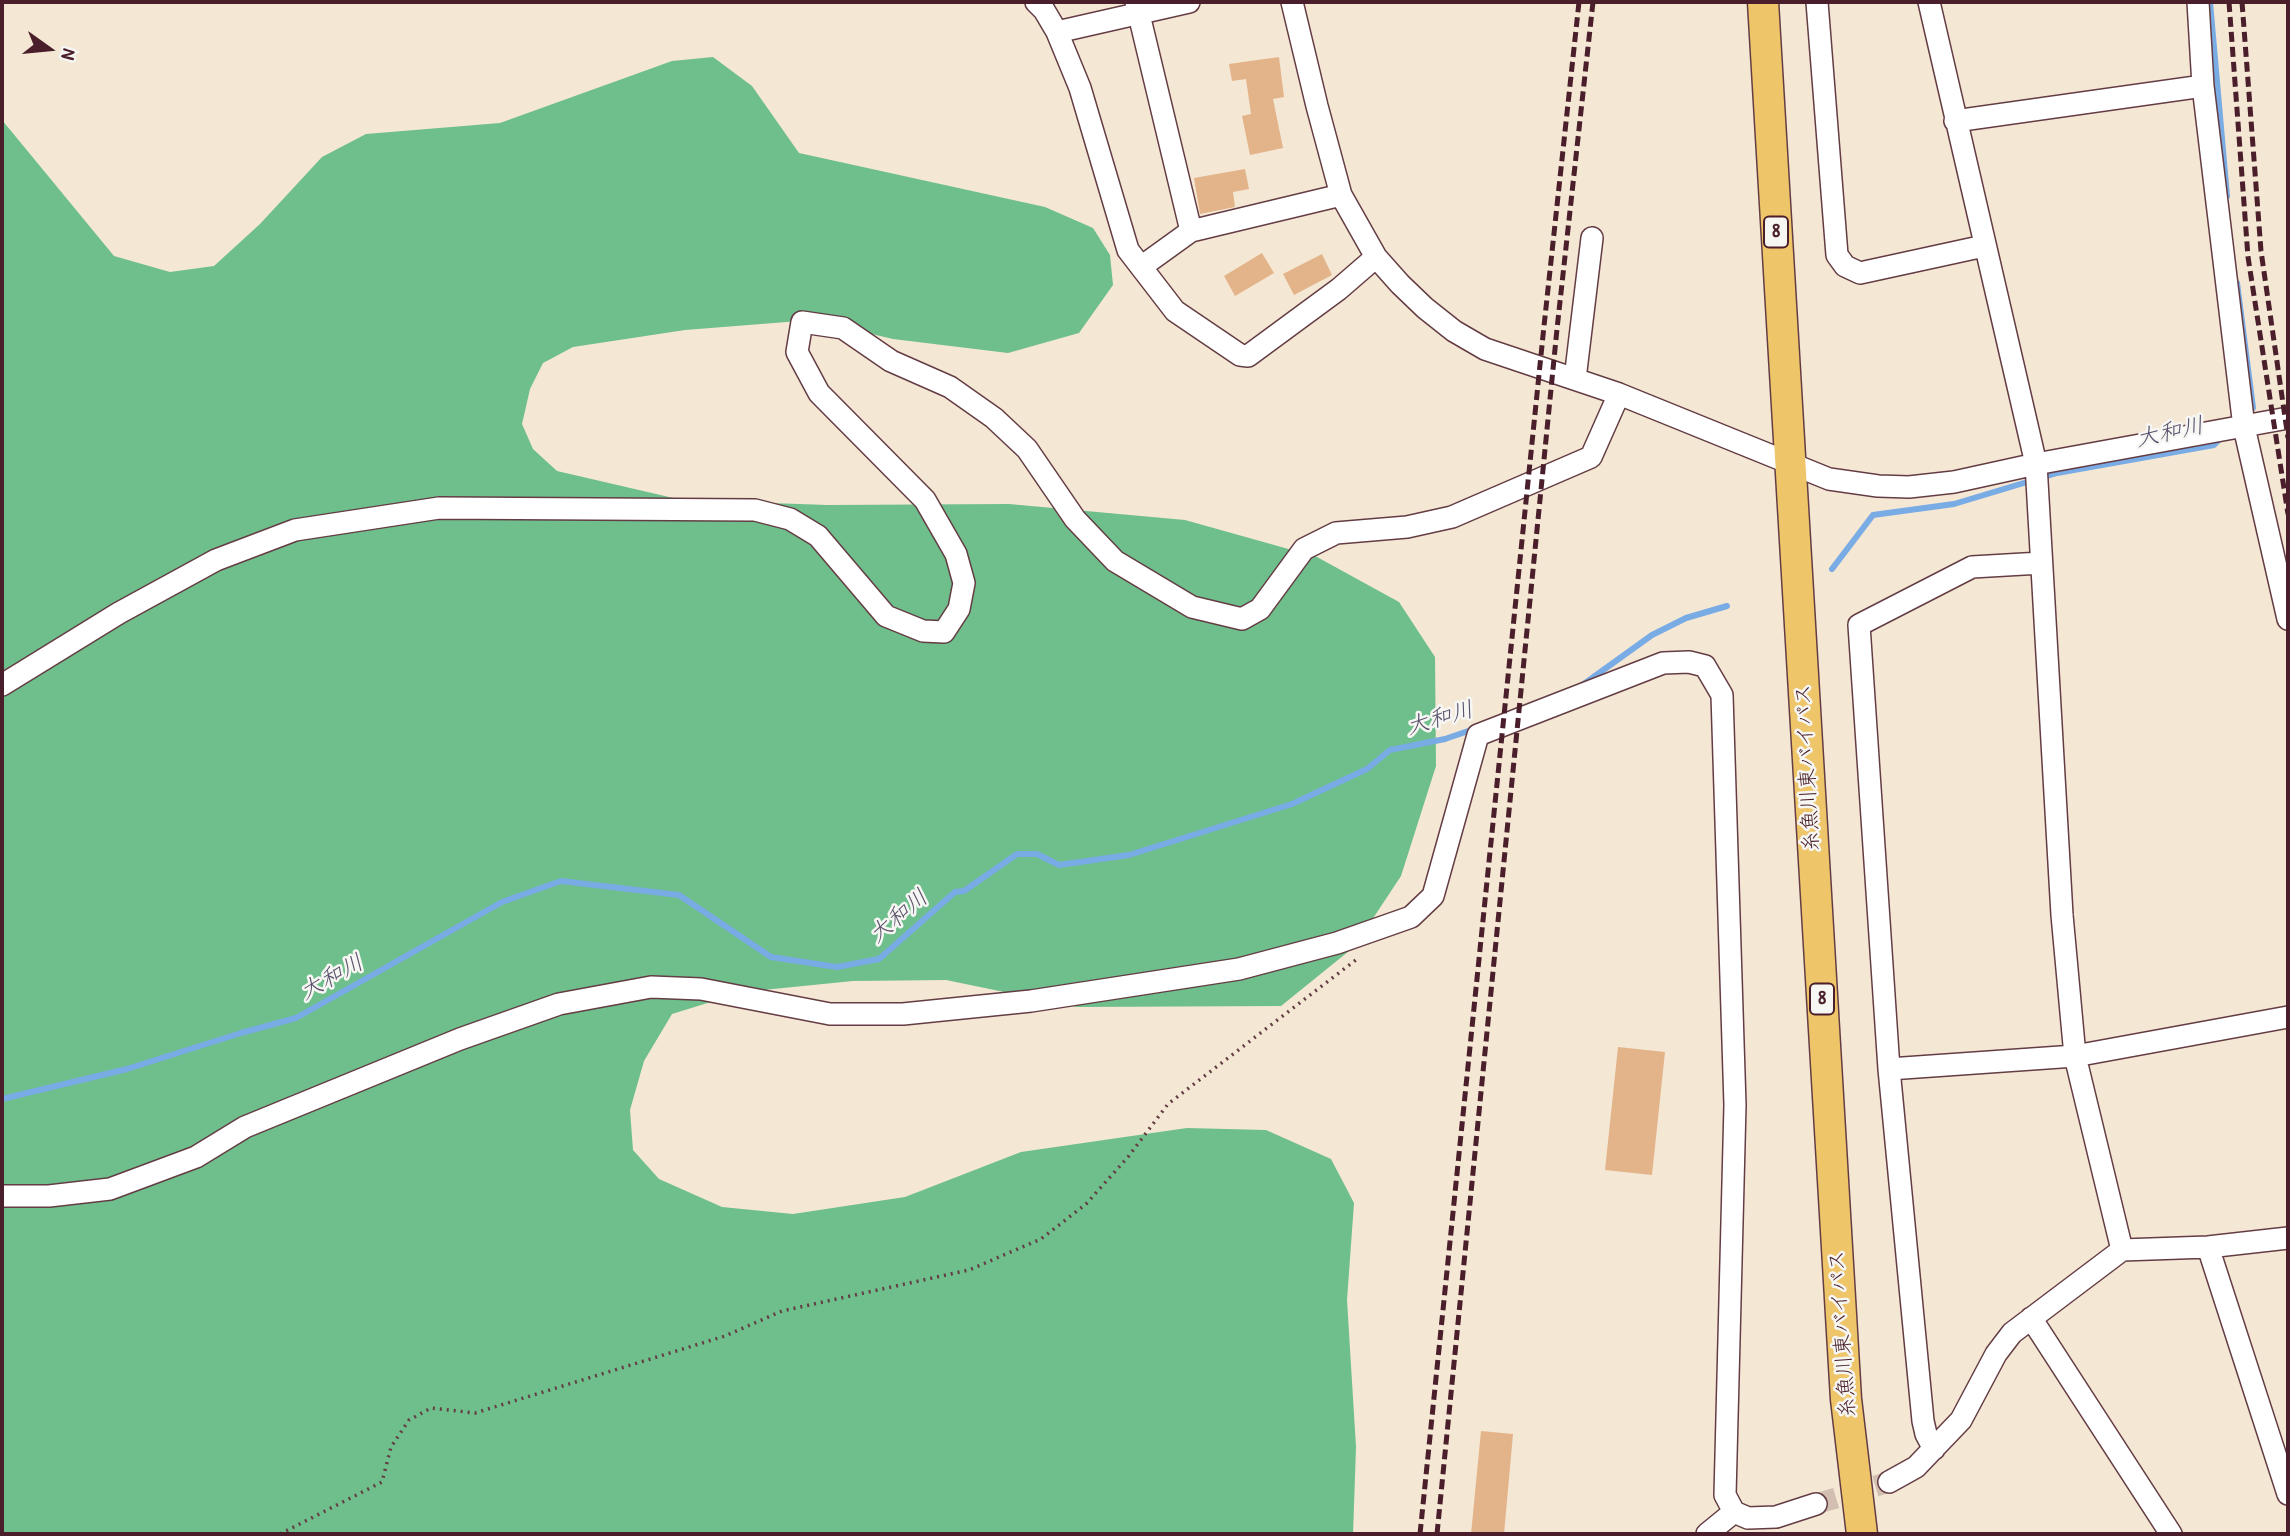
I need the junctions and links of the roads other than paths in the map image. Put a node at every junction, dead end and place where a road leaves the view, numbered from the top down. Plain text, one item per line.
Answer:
1 (1036, 2) edge
2 (1189, 2) edge
3 (1292, 2) edge
4 (1763, 2) edge
5 (1817, 2) edge
6 (1929, 2) edge
7 (2197, 2) edge
8 (1138, 8) edge
9 (1057, 32) junction
10 (2203, 86) junction
11 (1955, 121) junction
12 (1341, 195) junction
13 (1191, 231) junction
14 (1592, 238) dead end
15 (1984, 246) junction
16 (1376, 257) junction
17 (1141, 267) junction
18 (1574, 379) junction
19 (1619, 394) junction
20 (2288, 418) edge
21 (2244, 426) junction
22 (1790, 463) junction
23 (2036, 464) junction
24 (2041, 562) junction
25 (2288, 619) edge
26 (2, 685) edge
27 (2288, 1017) edge
28 (2076, 1055) junction
29 (1889, 1069) junction
30 (2, 1196) edge
31 (2288, 1238) edge
32 (2207, 1247) junction
33 (2122, 1250) junction
34 (2031, 1318) junction
35 (1934, 1449) junction
36 (1889, 1482) tunnel mouth
37 (2288, 1494) edge
38 (1816, 1504) tunnel mouth
39 (1734, 1512) junction
40 (1707, 1534) edge
41 (1861, 1534) edge
42 (2171, 1534) edge

1 - 9 street
2 - 8 street
3 - 12 street
4 - 22 highway, 糸魚川東バイパス / 8
5 - 15 street
6 - 11 street
7 - 10 street
8 - 9 street
8 - 13 street
9 - 17 street
10 - 11 street
10 - 21 street
11 - 15 street
12 - 13 street
12 - 16 street
13 - 17 street
14 - 18 street
15 - 23 street
16 - 17 street
16 - 18 street
18 - 19 street
19 - 22 street
19 - 26 street
20 - 21 street
21 - 23 street
21 - 25 street
22 - 23 street
22 - 41 highway, 糸魚川東バイパス / 8
23 - 24 street
24 - 28 street
24 - 29 street
27 - 28 street
28 - 29 street
28 - 33 street
29 - 35 street
30 - 39 street
31 - 32 street
32 - 33 street
32 - 37 street
33 - 34 street
34 - 35 street
34 - 42 street
35 - 36 street
38 - 39 street
39 - 40 street

